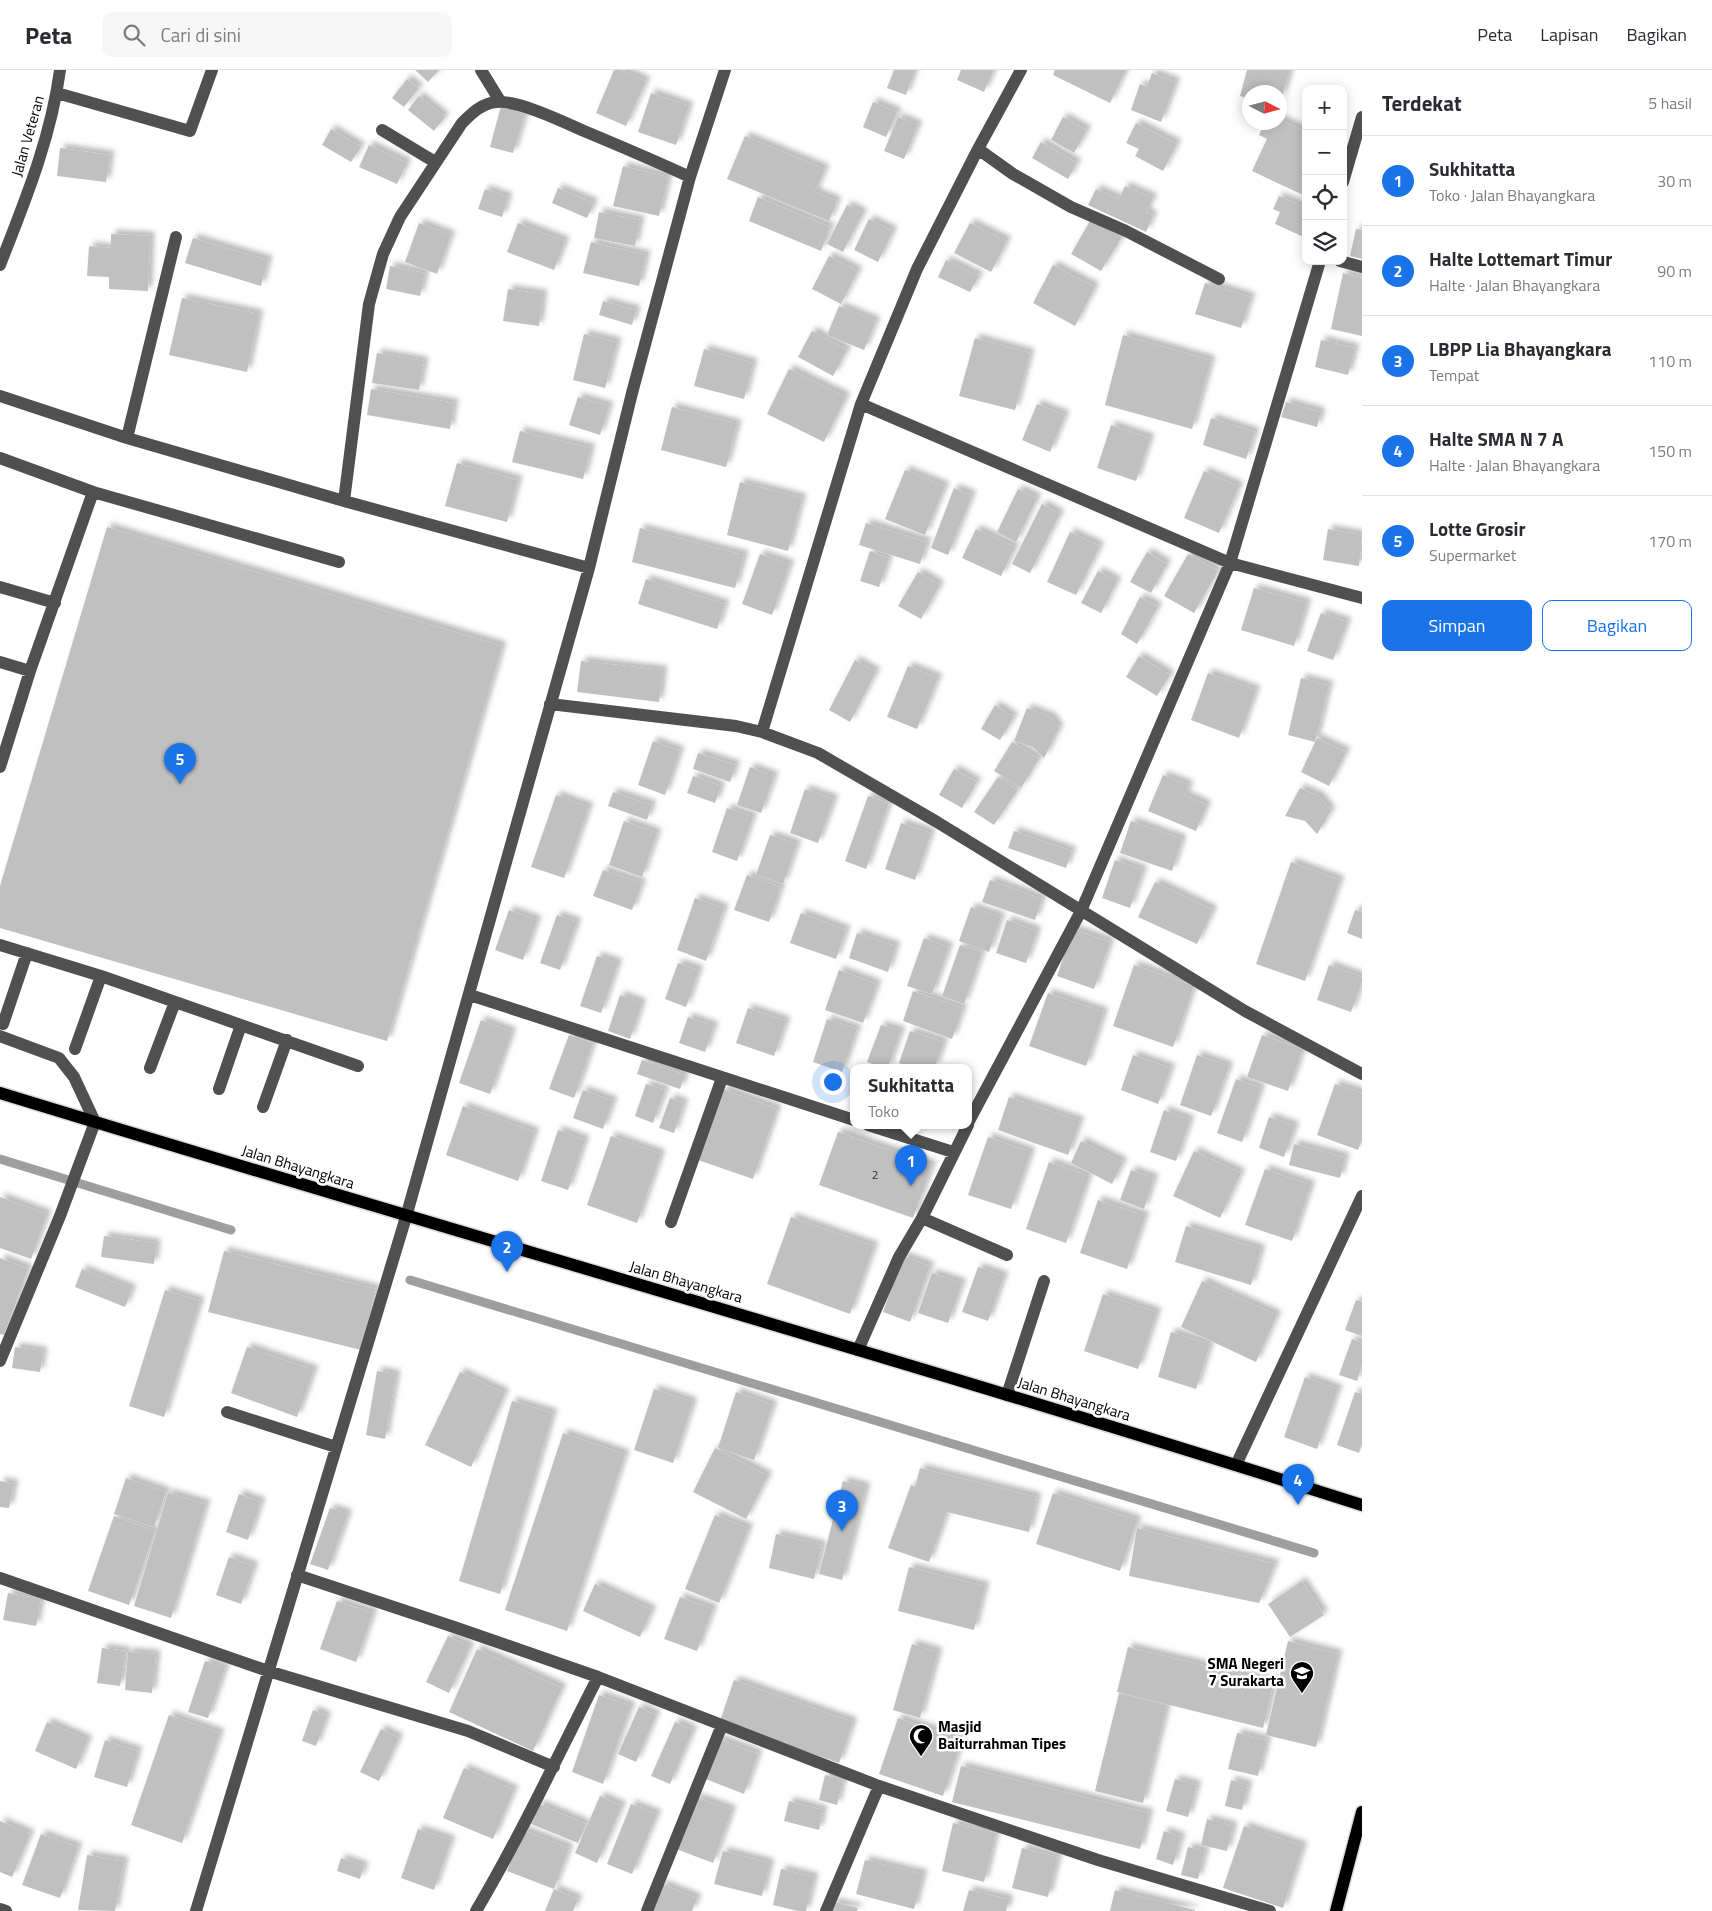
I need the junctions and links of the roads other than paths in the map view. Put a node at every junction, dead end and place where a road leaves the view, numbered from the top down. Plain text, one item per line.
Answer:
1 (60, 70) edge
2 (212, 70) edge
3 (480, 70) edge
4 (725, 70) edge
5 (1021, 70) edge
6 (57, 93) junction
7 (500, 101) junction
8 (1362, 118) edge
9 (382, 130) dead end
10 (978, 149) junction
11 (435, 162) junction
12 (1345, 175) edge
13 (690, 176) junction
14 (176, 237) dead end
15 (4, 244) edge
16 (1347, 263) edge
17 (0, 265) edge
18 (1319, 265) edge
19 (1362, 267) edge
20 (1219, 278) dead end
21 (0, 396) edge
22 (861, 404) junction
23 (127, 438) junction
24 (0, 458) edge
25 (93, 492) junction
26 (344, 501) junction
27 (339, 562) dead end
28 (1230, 563) junction
29 (589, 568) junction
30 (0, 587) edge
31 (1362, 598) edge
32 (55, 603) junction
33 (0, 662) edge
34 (30, 671) junction
35 (550, 704) junction
36 (762, 732) junction
37 (5, 733) edge
38 (0, 767) edge
39 (1081, 911) junction
40 (0, 945) edge
41 (27, 953) junction
42 (101, 976) junction
43 (470, 994) junction
44 (175, 1002) junction
45 (241, 1025) junction
46 (1, 1030) edge
47 (287, 1040) junction
48 (75, 1049) dead end
49 (358, 1066) dead end
50 (150, 1068) dead end
51 (1362, 1074) edge
52 (722, 1078) junction
53 (219, 1089) dead end
54 (0, 1093) edge
55 (263, 1107) dead end
56 (972, 1116) edge
57 (850, 1119) edge
58 (96, 1122) junction
59 (881, 1129) edge
60 (965, 1129) edge
61 (953, 1152) junction
62 (1362, 1196) edge
63 (406, 1216) junction
64 (922, 1218) junction
65 (671, 1222) dead end
66 (1006, 1254) dead end
67 (1044, 1281) dead end
68 (858, 1350) junction
69 (0, 1361) edge
70 (1007, 1395) junction
71 (227, 1412) dead end
72 (336, 1447) junction
73 (1236, 1465) junction
74 (1362, 1505) edge
75 (297, 1575) junction
76 (0, 1578) edge
77 (268, 1671) junction
78 (598, 1677) junction
79 (722, 1725) junction
80 (554, 1767) junction
81 (878, 1786) junction
82 (1362, 1812) edge
83 (0, 1909) edge
84 (6, 1911) edge
85 (196, 1911) edge
86 (476, 1911) edge
87 (647, 1911) edge
88 (826, 1911) edge
89 (1270, 1911) edge
90 (1336, 1911) edge

1 - 6 street, Jalan Veteran
2 - 6 street
3 - 7 street
4 - 13 street
5 - 10 street
6 - 15 street, Jalan Veteran
7 - 11 street
7 - 13 street
8 - 12 street
9 - 11 street
10 - 20 street
10 - 22 street
11 - 26 street
13 - 29 street
14 - 23 street
15 - 17 street, Jalan Veteran
16 - 19 street
18 - 28 street
21 - 23 street
22 - 28 street
22 - 36 street
23 - 26 street
24 - 25 street
25 - 27 street
25 - 32 street
26 - 29 street
28 - 31 street
28 - 39 street
29 - 35 street
30 - 32 street
32 - 34 street
33 - 34 street
34 - 37 street
35 - 36 street
35 - 43 street
36 - 39 street
37 - 38 street
39 - 51 street
39 - 56 street
40 - 41 street
41 - 42 street
41 - 46 street
42 - 44 street
42 - 48 street
43 - 52 street
43 - 63 street
44 - 45 street
44 - 50 street
45 - 47 street
45 - 53 street
46 - 58 street
47 - 49 street
47 - 55 street
52 - 57 street
52 - 65 street
54 - 58 main road, Jalan Bhayangkara
58 - 63 main road, Jalan Bhayangkara
58 - 69 street
59 - 61 street
60 - 61 street
61 - 64 street
62 - 73 street
63 - 68 main road, Jalan Bhayangkara
63 - 72 street
64 - 66 street
64 - 68 street
67 - 70 street
68 - 70 main road, Jalan Bhayangkara
70 - 73 main road, Jalan Bhayangkara
71 - 72 street
72 - 75 street
73 - 74 main road, Jalan Bhayangkara
75 - 77 street
75 - 78 street
76 - 77 street
77 - 80 street
77 - 85 street
78 - 79 street
78 - 80 street
79 - 81 street
79 - 87 street
80 - 86 street
81 - 88 street
81 - 89 street
82 - 90 main road
83 - 84 street

